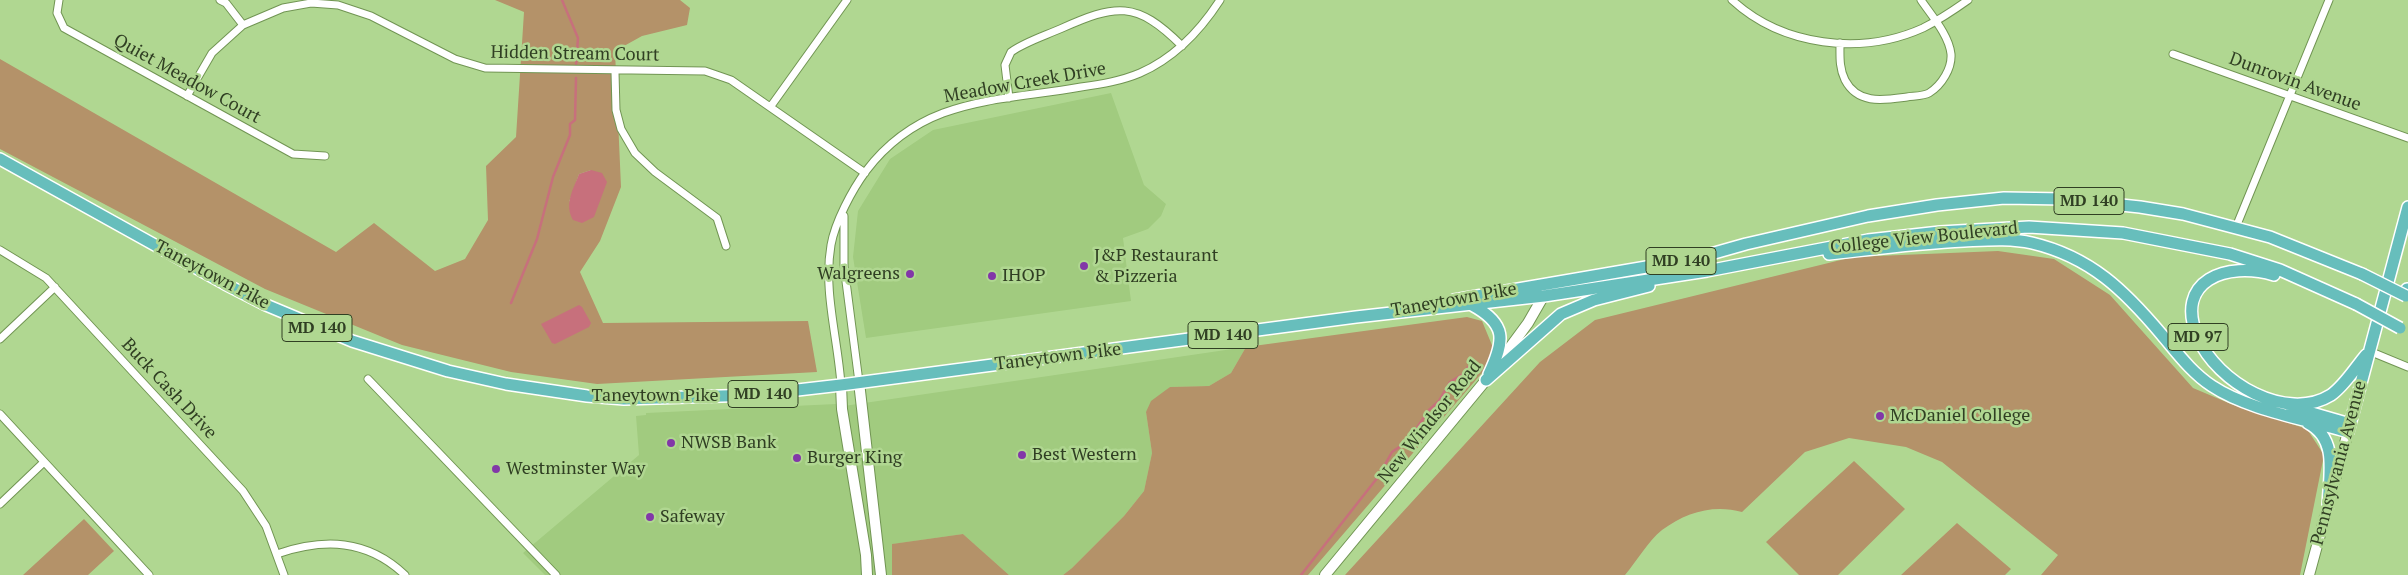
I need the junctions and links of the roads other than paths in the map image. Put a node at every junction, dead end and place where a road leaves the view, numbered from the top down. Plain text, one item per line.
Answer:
1 (59, 0) edge
2 (220, 0) edge
3 (847, 0) edge
4 (1220, 0) edge
5 (1733, 0) edge
6 (1920, 0) edge
7 (1968, 0) edge
8 (2329, 0) edge
9 (1935, 22) junction
10 (244, 24) junction
11 (1840, 42) junction
12 (1182, 46) junction
13 (2173, 54) dead end
14 (615, 72) junction
15 (187, 96) junction
16 (2290, 96) junction
17 (1009, 98) junction
18 (771, 106) junction
19 (2408, 138) edge
20 (325, 156) dead end
21 (0, 159) edge
22 (865, 173) junction
23 (846, 206) junction
24 (2408, 207) edge
25 (2236, 227) junction
26 (726, 246) dead end
27 (0, 250) edge
28 (1735, 265) junction
29 (1707, 271) junction
30 (1551, 283) junction
31 (55, 287) junction
32 (2407, 293) edge
33 (1544, 296) junction
34 (2356, 304) junction
35 (1472, 305) junction
36 (1356, 317) junction
37 (2404, 330) edge
38 (0, 339) edge
39 (2369, 351) junction
40 (2408, 367) edge
41 (368, 378) dead end
42 (1486, 380) junction
43 (859, 382) junction
44 (841, 385) junction
45 (2280, 404) junction
46 (0, 414) edge
47 (2290, 415) junction
48 (2349, 428) junction
49 (44, 462) junction
50 (0, 504) edge
51 (2328, 506) junction
52 (277, 554) junction
53 (149, 575) edge
54 (284, 575) edge
55 (405, 575) edge
56 (556, 575) edge
57 (867, 575) edge
58 (881, 575) edge
59 (1325, 575) edge
60 (2309, 575) edge

1 - 15 street, Quiet Meadow Court
2 - 10 street
3 - 18 street
4 - 12 street, Meadow Creek Drive
5 - 11 street
6 - 9 street
7 - 9 street
8 - 16 street
9 - 11 street
9 - 11 street
10 - 14 street, Hidden Stream Court
10 - 15 street, Hidden Stream Court
12 - 17 street, Meadow Creek Drive
12 - 17 street
13 - 16 street, Dunrovin Avenue
14 - 18 street, Hidden Stream Court
14 - 26 street
15 - 20 street, Quiet Meadow Court
16 - 19 street, Dunrovin Avenue
16 - 25 street
17 - 22 street, Meadow Creek Drive
18 - 22 street, Hidden Stream Court
21 - 44 highway, Taneytown Pike / MD 140
22 - 23 street, Meadow Creek Drive
23 - 43 street, Meadow Creek Drive
23 - 44 street, Meadow Creek Drive
24 - 39 highway, MD 97
25 - 30 highway, College View Boulevard / MD 140
25 - 32 highway, College View Boulevard / MD 140, bridge
27 - 31 street, Buck Cash Drive
28 - 29 highway, College View Boulevard / MD 140
28 - 34 highway, College View Boulevard / MD 140
28 - 47 highway
29 - 33 highway, College View Boulevard / MD 140
29 - 42 highway
30 - 33 main road, New Windsor Road
30 - 36 highway, Taneytown Pike / MD 140
31 - 38 street
31 - 52 street, Buck Cash Drive
33 - 35 highway, Taneytown Pike / MD 140
33 - 42 main road, New Windsor Road
34 - 37 highway, College View Boulevard / MD 97, bridge
34 - 45 highway, MD 97
35 - 36 highway, Taneytown Pike / MD 140
35 - 42 highway
36 - 43 highway, Taneytown Pike / MD 140
39 - 40 street
39 - 45 highway, MD 97
39 - 48 highway, Pennsylvania Avenue
41 - 56 street
42 - 59 main road, New Windsor Road
43 - 44 highway, Taneytown Pike / MD 140
43 - 58 main road
44 - 57 main road
45 - 48 highway
46 - 49 street
47 - 48 highway
47 - 51 highway
48 - 51 main road, Pennsylvania Avenue
49 - 50 street
49 - 53 street
51 - 60 main road, Pennsylvania Avenue
52 - 54 street, Buck Cash Drive
52 - 55 street

